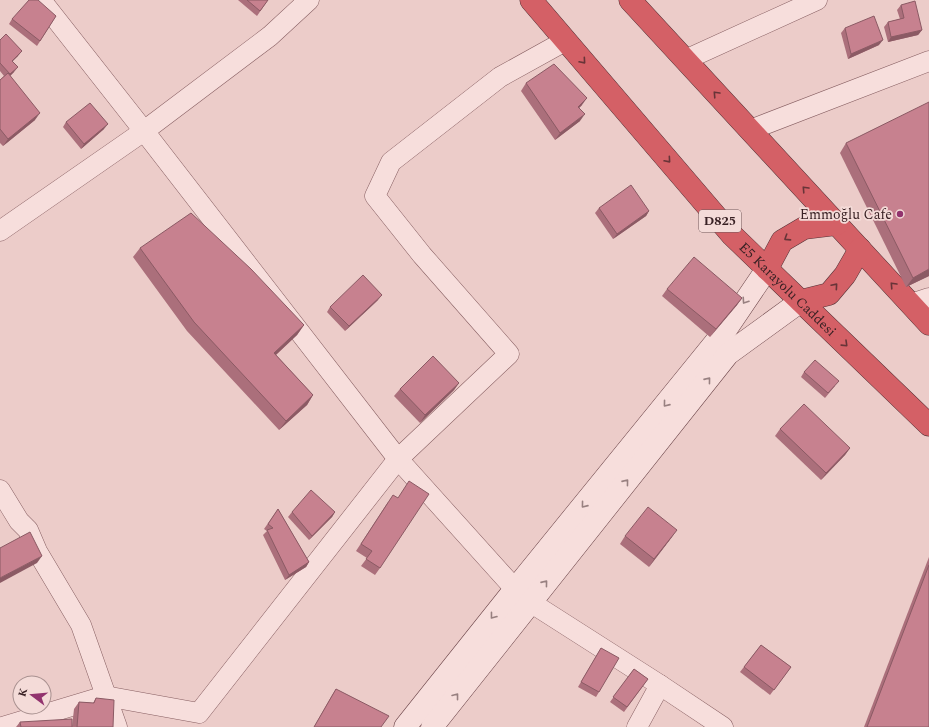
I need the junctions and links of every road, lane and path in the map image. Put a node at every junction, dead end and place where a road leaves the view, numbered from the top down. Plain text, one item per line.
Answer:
1 (41, 0) edge
2 (309, 0) edge
3 (531, 0) edge
4 (630, 0) edge
5 (817, 0) edge
6 (565, 41) junction
7 (685, 60) junction
8 (929, 61) edge
9 (144, 130) junction
10 (750, 130) junction
11 (837, 224) junction
12 (2, 225) edge
13 (860, 249) junction
14 (767, 269) junction
15 (801, 301) junction
16 (920, 301) edge
17 (929, 324) edge
18 (929, 425) edge
19 (398, 460) junction
20 (0, 490) edge
21 (522, 596) junction
22 (660, 684) junction
23 (105, 696) junction
24 (2, 727) edge
25 (117, 727) edge
26 (405, 727) edge
27 (432, 727) edge
28 (637, 727) edge
29 (723, 727) edge

1 - 9 street
2 - 9 street
3 - 6 highway, E5 Karayolu Caddesi / D825
4 - 7 highway
5 - 7 street
6 -> 14 highway, E5 Karayolu Caddesi / D825
6 - 19 street
10 -> 7 highway
8 - 10 street
9 - 12 street
9 - 19 street
11 -> 10 highway
11 - 13 highway
11 -> 14 highway
15 -> 13 highway
16 -> 13 highway
14 - 15 highway, E5 Karayolu Caddesi / D825
14 -> 21 street
15 -> 18 highway, E5 Karayolu Caddesi / D825
21 -> 15 street
16 - 17 highway
19 - 21 street
19 - 23 street
20 - 23 street
21 - 22 street
21 -> 26 street
27 -> 21 street
22 - 28 street
22 - 29 street
23 - 24 street
23 - 25 street

